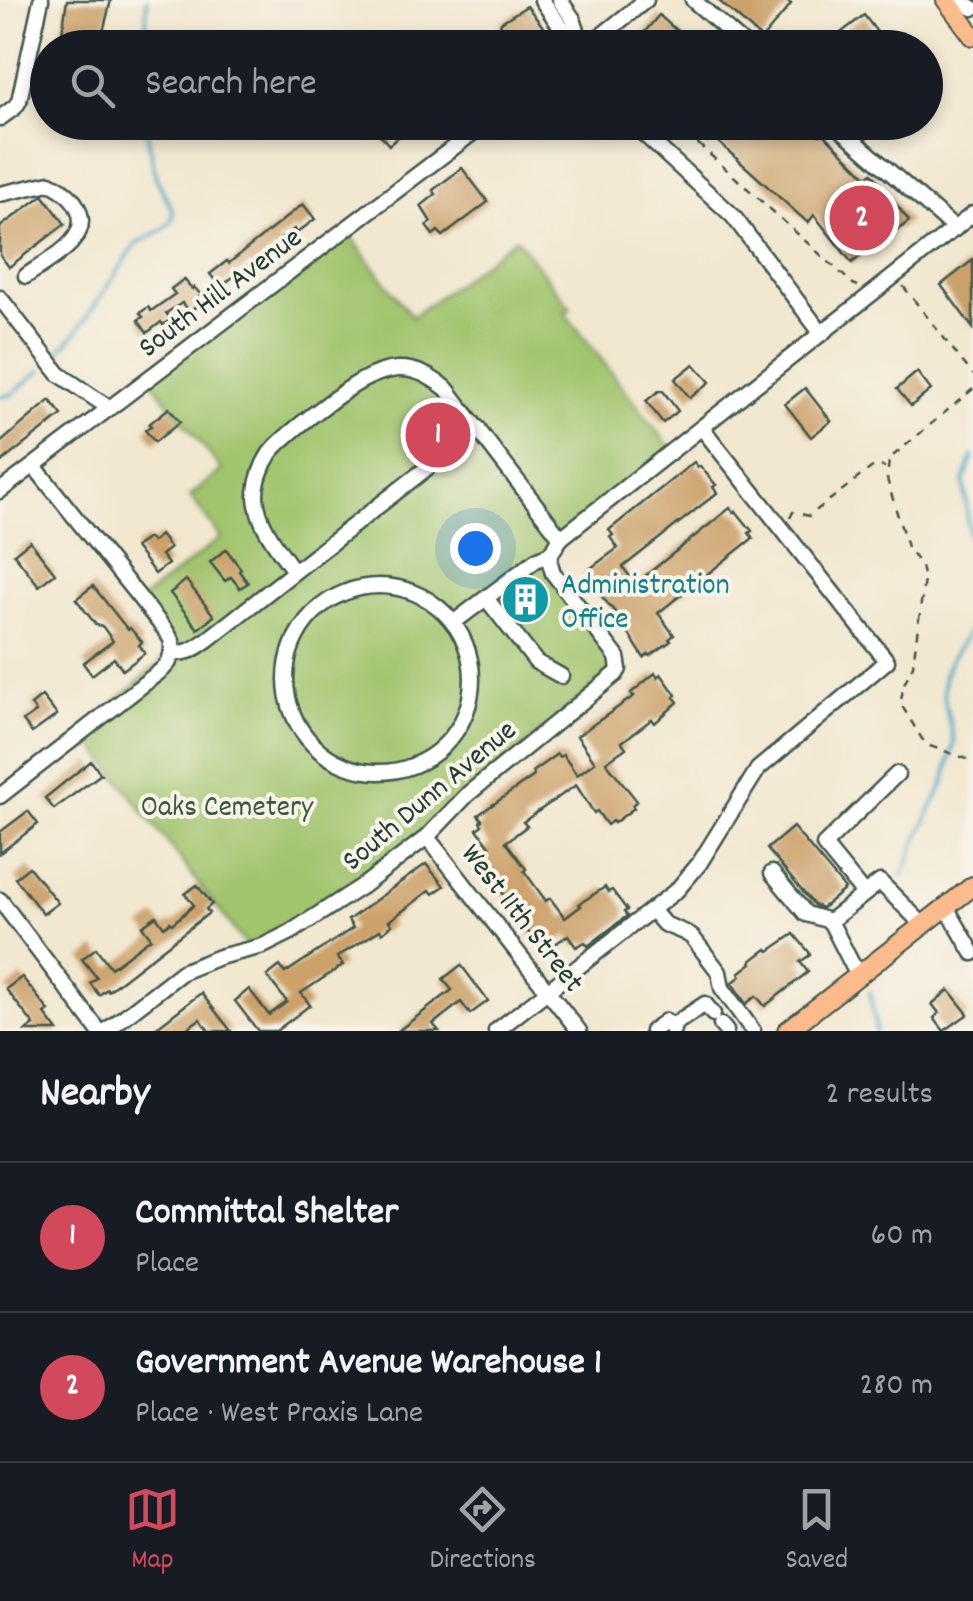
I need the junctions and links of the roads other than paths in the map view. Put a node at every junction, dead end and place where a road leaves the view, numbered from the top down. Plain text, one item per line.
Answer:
1 (40, 0) edge
2 (542, 0) edge
3 (560, 0) edge
4 (646, 0) edge
5 (694, 0) edge
6 (946, 0) edge
7 (958, 0) edge
8 (973, 8) edge
9 (34, 30) edge
10 (564, 30) edge
11 (577, 30) edge
12 (607, 30) edge
13 (728, 30) edge
14 (973, 36) edge
15 (30, 48) edge
16 (0, 118) edge
17 (463, 140) edge
18 (651, 140) edge
19 (854, 140) edge
20 (0, 194) edge
21 (973, 214) edge
22 (955, 229) junction
23 (26, 276) dead end
24 (0, 298) edge
25 (822, 334) junction
26 (109, 408) junction
27 (478, 428) junction
28 (702, 428) junction
29 (34, 466) junction
30 (0, 492) edge
31 (562, 538) junction
32 (550, 553) junction
33 (294, 571) junction
34 (486, 598) junction
35 (452, 623) junction
36 (172, 652) junction
37 (561, 676) dead end
38 (897, 774) dead end
39 (0, 796) edge
40 (427, 837) junction
41 (772, 873) dead end
42 (973, 886) edge
43 (864, 894) junction
44 (0, 900) edge
45 (946, 907) junction
46 (653, 910) junction
47 (830, 921) junction
48 (923, 925) junction
49 (973, 953) edge
50 (858, 976) junction
51 (547, 992) junction
52 (720, 1023) edge
53 (672, 1029) edge
54 (103, 1031) edge
55 (496, 1031) edge
56 (580, 1031) edge
57 (652, 1031) edge
58 (754, 1031) edge
59 (788, 1031) edge

1 - 9 street
2 - 10 street
3 - 11 street
4 - 12 street
5 - 13 street
6 - 14 main road
7 - 8 street
15 - 16 street
17 - 26 street, South Hill Avenue
18 - 25 street
19 - 22 street
20 - 23 street
21 - 22 street
22 - 25 street
24 - 26 street
25 - 28 street
26 - 29 street, South Hill Avenue
27 - 31 street
27 - 33 street
27 - 33 street
28 - 31 street
28 - 46 street
29 - 30 street, South Hill Avenue
29 - 36 street
31 - 32 street
32 - 34 street
32 - 40 street, South Dunn Avenue
33 - 36 street
34 - 35 street
34 - 37 street
35 - 35 street
36 - 39 street
38 - 43 street
40 - 51 street, West 11th Street
40 - 54 street, South Dunn Avenue
41 - 47 street
42 - 45 main road
43 - 47 street
43 - 48 street
44 - 54 street
45 - 48 main road
45 - 49 street
46 - 51 street
46 - 58 street
47 - 50 street
48 - 50 main road
50 - 59 main road
51 - 55 street
51 - 56 street, West 11th Street
52 - 53 street
53 - 57 street

